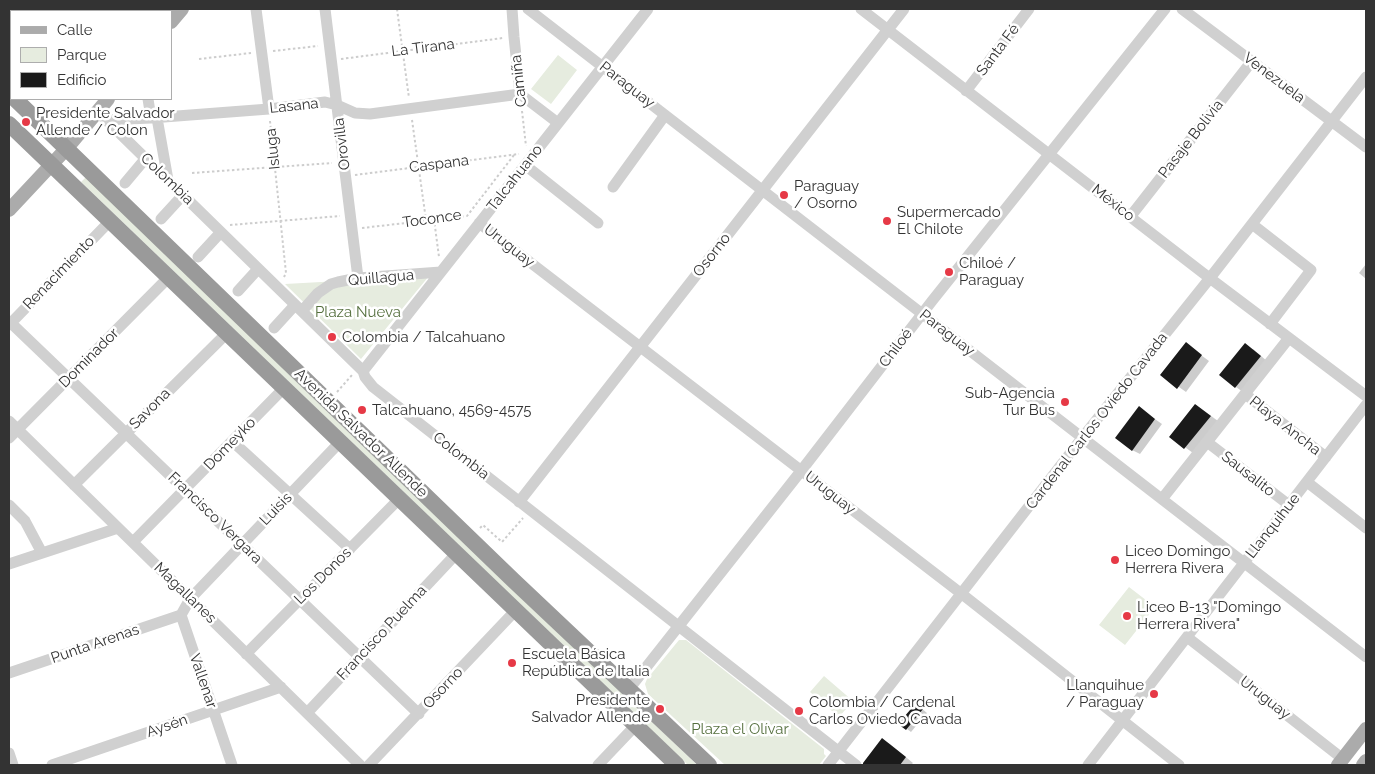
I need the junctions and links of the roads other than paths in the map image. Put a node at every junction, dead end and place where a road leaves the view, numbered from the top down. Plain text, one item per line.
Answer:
1 (256, 9) edge
2 (325, 9) edge
3 (512, 9) edge
4 (528, 9) edge
5 (648, 9) edge
6 (861, 9) edge
7 (904, 9) edge
8 (1029, 9) edge
9 (1165, 9) edge
10 (1182, 9) edge
11 (888, 30) junction
12 (1252, 61) junction
13 (602, 66) junction
14 (1366, 77) edge
15 (966, 90) junction
16 (520, 94) junction
17 (17, 100) edge
18 (108, 100) edge
19 (148, 100) edge
20 (337, 105) junction
21 (269, 109) junction
22 (666, 115) junction
23 (102, 116) junction
24 (154, 118) junction
25 (1332, 122) junction
26 (558, 123) junction
27 (9, 124) edge
28 (1366, 147) edge
29 (67, 148) junction
30 (1048, 154) junction
31 (146, 158) junction
32 (51, 165) junction
33 (525, 165) junction
34 (168, 180) junction
35 (125, 183) dead end
36 (613, 187) dead end
37 (763, 190) junction
38 (183, 195) junction
39 (9, 210) edge
40 (1130, 217) junction
41 (161, 219) dead end
42 (110, 221) junction
43 (479, 223) junction
44 (598, 223) dead end
45 (1252, 224) junction
46 (223, 229) junction
47 (198, 257) dead end
48 (258, 269) junction
49 (441, 272) junction
50 (169, 277) junction
51 (358, 278) junction
52 (1210, 278) junction
53 (238, 291) dead end
54 (299, 308) junction
55 (922, 314) junction
56 (10, 324) edge
57 (1270, 324) junction
58 (274, 328) dead end
59 (227, 333) junction
60 (1289, 338) junction
61 (640, 347) junction
62 (361, 369) junction
63 (69, 378) junction
64 (284, 388) junction
65 (1245, 394) junction
66 (1366, 396) edge
67 (1366, 405) edge
68 (9, 421) edge
69 (18, 430) junction
70 (126, 433) junction
71 (9, 438) edge
72 (1082, 438) junction
73 (232, 441) junction
74 (340, 442) junction
75 (1207, 442) junction
76 (1326, 457) junction
77 (801, 471) junction
78 (1307, 482) junction
79 (74, 486) junction
80 (185, 490) junction
81 (290, 494) junction
82 (400, 498) junction
83 (1162, 499) junction
84 (519, 502) junction
85 (9, 505) edge
86 (1289, 505) junction
87 (118, 528) junction
88 (1366, 528) edge
89 (133, 542) junction
90 (242, 544) junction
91 (350, 549) junction
92 (42, 553) junction
93 (457, 553) junction
94 (1244, 563) junction
95 (9, 564) edge
96 (961, 594) junction
97 (190, 599) junction
98 (300, 600) junction
99 (516, 610) junction
100 (181, 615) junction
101 (679, 627) junction
102 (1187, 637) junction
103 (246, 654) junction
104 (360, 657) junction
105 (1366, 657) edge
106 (9, 673) edge
107 (281, 688) junction
108 (629, 689) junction
109 (214, 710) junction
110 (307, 712) junction
111 (419, 714) junction
112 (1122, 721) junction
113 (636, 725) junction
114 (1366, 729) edge
115 (838, 752) junction
116 (9, 753) edge
117 (1366, 760) edge
118 (1340, 762) edge
119 (13, 765) edge
120 (52, 765) edge
121 (232, 765) edge
122 (360, 765) edge
123 (370, 765) edge
124 (598, 765) edge
125 (678, 765) edge
126 (709, 765) edge
127 (828, 765) edge
128 (856, 765) edge
129 (1088, 765) edge
130 (1179, 765) edge
131 (1363, 765) edge

1 - 21 street, Isluga
2 - 20 street, Orovilla
3 - 16 street, Camiña
4 - 13 street, Paraguay
5 - 13 street, Talcahuano
6 - 11 street, México
7 - 11 street, Osorno
8 - 15 street, Santa Fé
9 - 30 street, Chiloé
10 - 12 street, Venezuela
11 - 15 street, México
11 - 37 street, Osorno
12 - 25 street, Venezuela
12 - 40 street, Pasaje Bolivia
13 - 22 street, Paraguay
13 - 26 street, Talcahuano
14 - 25 street, Cardenal Carlos Oviedo Cavada
15 - 30 street, México
16 - 20 street, Lasana
16 - 26 street
17 - 29 highway, Avenida Salvador Allende
18 - 23 main road
19 - 24 street
20 - 21 street, Lasana
20 - 51 street, Orovilla
21 - 24 street, Lasana
22 - 36 street
22 - 37 street, Paraguay
23 - 24 street, Lasana
23 - 29 main road
23 - 31 street, Colombia
24 - 34 street
25 - 28 street, Venezuela
25 - 45 street, Cardenal Carlos Oviedo Cavada
26 - 33 street, Talcahuano
27 - 32 highway, Avenida Salvador Allende
29 - 32 main road
29 - 108 highway, Avenida Salvador Allende
30 - 40 street, México
30 - 55 street, Chiloé
31 - 34 street, Colombia
31 - 35 street
32 - 39 main road
32 - 42 highway, Avenida Salvador Allende
33 - 43 street, Talcahuano
33 - 44 street
34 - 38 street, Colombia
37 - 55 street, Paraguay
37 - 61 street, Osorno
38 - 41 street
38 - 46 street, Colombia
40 - 52 street, México
42 - 50 highway, Avenida Salvador Allende
42 - 56 street, Renacimiento
43 - 49 street, Talcahuano
43 - 61 street, Uruguay
45 - 52 street, Cardenal Carlos Oviedo Cavada
45 - 57 street
46 - 47 street
46 - 48 street, Colombia
48 - 53 street
48 - 54 street, Colombia
49 - 51 street, Quillagua
49 - 62 street, Talcahuano
50 - 59 highway, Avenida Salvador Allende
50 - 63 street, Dominador
51 - 54 street, Quillagua
52 - 57 street, México
52 - 72 street, Cardenal Carlos Oviedo Cavada
54 - 58 street, Quillagua
54 - 62 street, Colombia
55 - 72 street, Paraguay
55 - 77 street, Chiloé
56 - 63 street, Francisco Vergara
57 - 60 street, México
59 - 64 highway, Avenida Salvador Allende
59 - 70 street, Savona
60 - 65 street
60 - 66 street, México
61 - 77 street, Uruguay
61 - 84 street, Osorno
62 - 84 street, Colombia
63 - 69 street, Dominador
63 - 70 street, Francisco Vergara
64 - 73 street, Domeyko
64 - 74 highway, Avenida Salvador Allende
65 - 75 street
65 - 76 street, Playa Ancha
67 - 76 street, Llanquihue
68 - 69 street, Magallanes
69 - 71 street, Dominador
69 - 79 street, Magallanes
70 - 79 street, Savona
70 - 80 street, Francisco Vergara
72 - 83 street, Paraguay
72 - 96 street, Cardenal Carlos Oviedo Cavada
73 - 80 street, Domeyko
73 - 81 street
74 - 81 street, Luisis
74 - 82 highway, Avenida Salvador Allende
75 - 83 street
75 - 86 street, Sausalito
76 - 78 street, Llanquihue
77 - 96 street, Uruguay
77 - 101 street, Chiloé
78 - 86 street, Llanquihue
78 - 88 street
79 - 87 street, Magallanes
80 - 89 street, Domeyko
80 - 90 street, Francisco Vergara
81 - 90 street, Luisis
81 - 91 street
82 - 91 street, Los Donos
82 - 93 highway, Avenida Salvador Allende
83 - 94 street, Paraguay
84 - 101 street, Colombia
85 - 92 street
86 - 94 street, Llanquihue
87 - 89 street, Magallanes
87 - 92 street
89 - 97 street, Magallanes
90 - 97 street, Luisis
90 - 98 street, Francisco Vergara
91 - 98 street, Los Donos
92 - 95 street
93 - 99 highway, Avenida Salvador Allende
93 - 104 street, Francisco Puelma
94 - 102 street, Llanquihue
94 - 105 street, Paraguay
96 - 112 street, Uruguay
96 - 115 street, Cardenal Carlos Oviedo Cavada
97 - 100 street
97 - 103 street, Magallanes
98 - 103 street, Los Donos
98 - 104 street, Francisco Vergara
99 - 111 street, Osorno
99 - 113 highway, Avenida Salvador Allende
100 - 106 street, Punta Arenas
100 - 109 street, Vallenar
101 - 108 street, Chiloé
101 - 115 street, Colombia
102 - 112 street, Llanquihue
102 - 118 street, Uruguay
103 - 107 street, Magallanes
104 - 110 street, Francisco Puelma
104 - 111 street, Francisco Vergara
107 - 109 street, Aysén
107 - 110 street, Magallanes
108 - 126 highway, Avenida Salvador Allende
109 - 120 street, Aysén
109 - 121 street, Vallenar
110 - 122 street, Magallanes
111 - 123 street, Osorno
112 - 129 street, Llanquihue
112 - 130 street, Uruguay
113 - 124 street
113 - 125 highway, Avenida Salvador Allende
114 - 118 main road
115 - 127 street, Cardenal Carlos Oviedo Cavada
115 - 128 street, Colombia
116 - 119 street
117 - 131 main road

